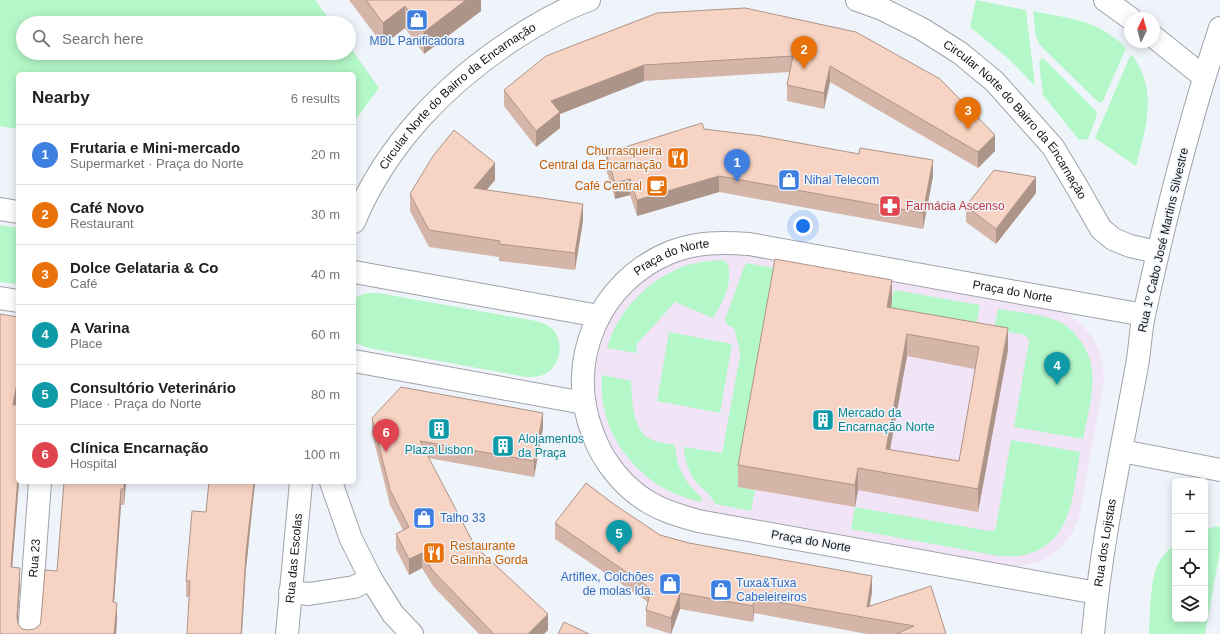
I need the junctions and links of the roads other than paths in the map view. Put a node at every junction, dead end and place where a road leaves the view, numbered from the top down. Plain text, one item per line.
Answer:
1 (560, 0) edge
2 (589, 0) edge
3 (857, 0) edge
4 (1105, 0) edge
5 (1124, 14) edge
6 (533, 27) junction
7 (1220, 28) edge
8 (1160, 42) edge
9 (1204, 77) junction
10 (0, 209) edge
11 (16, 212) edge
12 (356, 217) edge
13 (1157, 252) junction
14 (356, 272) edge
15 (0, 298) edge
16 (16, 301) edge
17 (1144, 315) junction
18 (599, 316) junction
19 (356, 361) edge
20 (584, 403) junction
21 (1122, 451) junction
22 (1220, 470) edge
23 (40, 484) edge
24 (301, 484) edge
25 (332, 484) edge
26 (371, 579) junction
27 (290, 592) junction
28 (1097, 593) junction
29 (29, 634) edge
30 (287, 634) edge
31 (412, 634) edge
32 (1093, 634) edge

1 - 6 street
2 - 6 street, Circular Norte do Bairro da Encarnação
3 - 13 street, Circular Norte do Bairro da Encarnação
4 - 5 street
6 - 12 street, Circular Norte do Bairro da Encarnação
7 - 9 street, Rua 1º Cabo José Martins Silvestre
8 - 9 street
9 - 13 street, Rua 1º Cabo José Martins Silvestre
10 - 11 street
13 - 17 street, Rua 1º Cabo José Martins Silvestre
14 - 18 street
15 - 16 street
17 - 18 street, Praça do Norte
17 - 21 street, Rua 1º Cabo José Martins Silvestre
18 - 20 street, Praça do Norte
19 - 20 street
20 - 28 street, Praça do Norte
21 - 22 street
21 - 28 street, Rua dos Lojistas
23 - 29 street, Rua 23
24 - 27 street, Rua das Escolas
25 - 26 street
26 - 27 street
26 - 31 street
27 - 30 street, Rua das Escolas
28 - 32 street, Rua dos Lojistas

